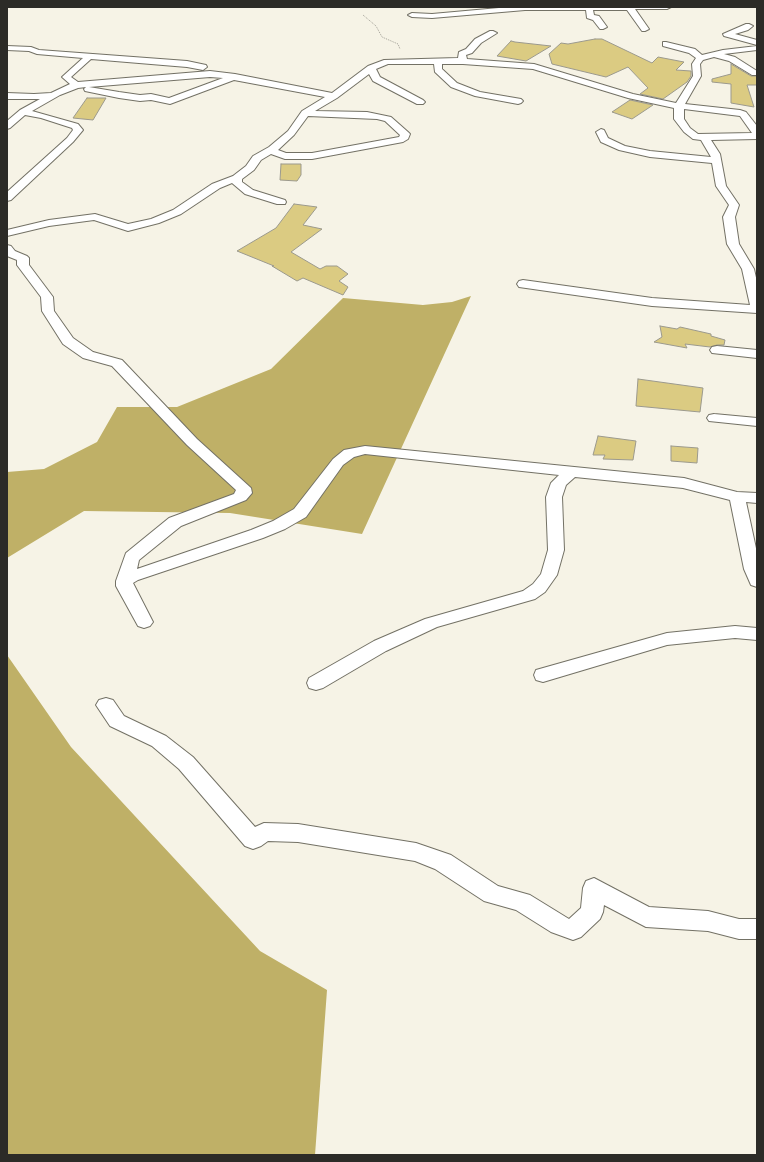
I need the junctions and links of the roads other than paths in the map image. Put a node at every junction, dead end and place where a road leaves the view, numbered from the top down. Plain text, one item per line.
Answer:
1 (589, 7) edge
2 (667, 7) edge
3 (630, 8) junction
4 (412, 15) dead end
5 (749, 26) dead end
6 (603, 27) dead end
7 (645, 29) dead end
8 (493, 33) dead end
9 (7, 40) edge
10 (757, 43) edge
11 (666, 44) dead end
12 (757, 48) edge
13 (9, 50) edge
14 (714, 54) junction
15 (86, 55) junction
16 (700, 58) junction
17 (446, 61) junction
18 (463, 61) junction
19 (371, 68) junction
20 (755, 72) dead end
21 (235, 77) junction
22 (76, 84) junction
23 (57, 93) junction
24 (7, 96) edge
25 (334, 96) junction
26 (518, 101) dead end
27 (420, 102) dead end
28 (679, 106) junction
29 (23, 112) junction
30 (306, 114) junction
31 (7, 126) edge
32 (601, 132) dead end
33 (757, 134) edge
34 (704, 138) junction
35 (272, 149) junction
36 (717, 161) junction
37 (237, 178) junction
38 (7, 198) edge
39 (281, 202) dead end
40 (7, 233) edge
41 (7, 248) edge
42 (523, 284) dead end
43 (757, 308) edge
44 (717, 350) dead end
45 (757, 354) edge
46 (714, 418) dead end
47 (757, 422) edge
48 (571, 472) junction
49 (737, 497) junction
50 (757, 498) edge
51 (124, 581) junction
52 (757, 581) edge
53 (144, 622) dead end
54 (757, 634) edge
55 (543, 675) dead end
56 (316, 683) dead end
57 (106, 705) dead end
58 (757, 929) edge

1 - 3 street
1 - 4 street
1 - 6 street
2 - 3 street
3 - 7 street
5 - 10 street
8 - 18 street
9 - 13 street
11 - 16 street
12 - 14 street
13 - 15 street
14 - 16 street
14 - 20 street
15 - 21 street
15 - 22 street
16 - 28 street
17 - 18 street
17 - 19 street
17 - 26 street
18 - 28 street
19 - 25 street
19 - 27 street
21 - 22 street
21 - 22 street
21 - 25 street
22 - 23 street
23 - 24 street
23 - 29 street
25 - 30 street
28 - 33 street
28 - 34 street
29 - 31 street
29 - 38 street
30 - 35 street
30 - 35 street
32 - 36 street
33 - 34 street
34 - 36 street
35 - 37 street
36 - 43 street
37 - 39 street
37 - 40 street
41 - 51 street
42 - 43 street
44 - 45 street
46 - 47 street
48 - 49 street
48 - 51 street
48 - 56 street
49 - 50 street
49 - 52 street
51 - 53 street
54 - 55 street
57 - 58 street

